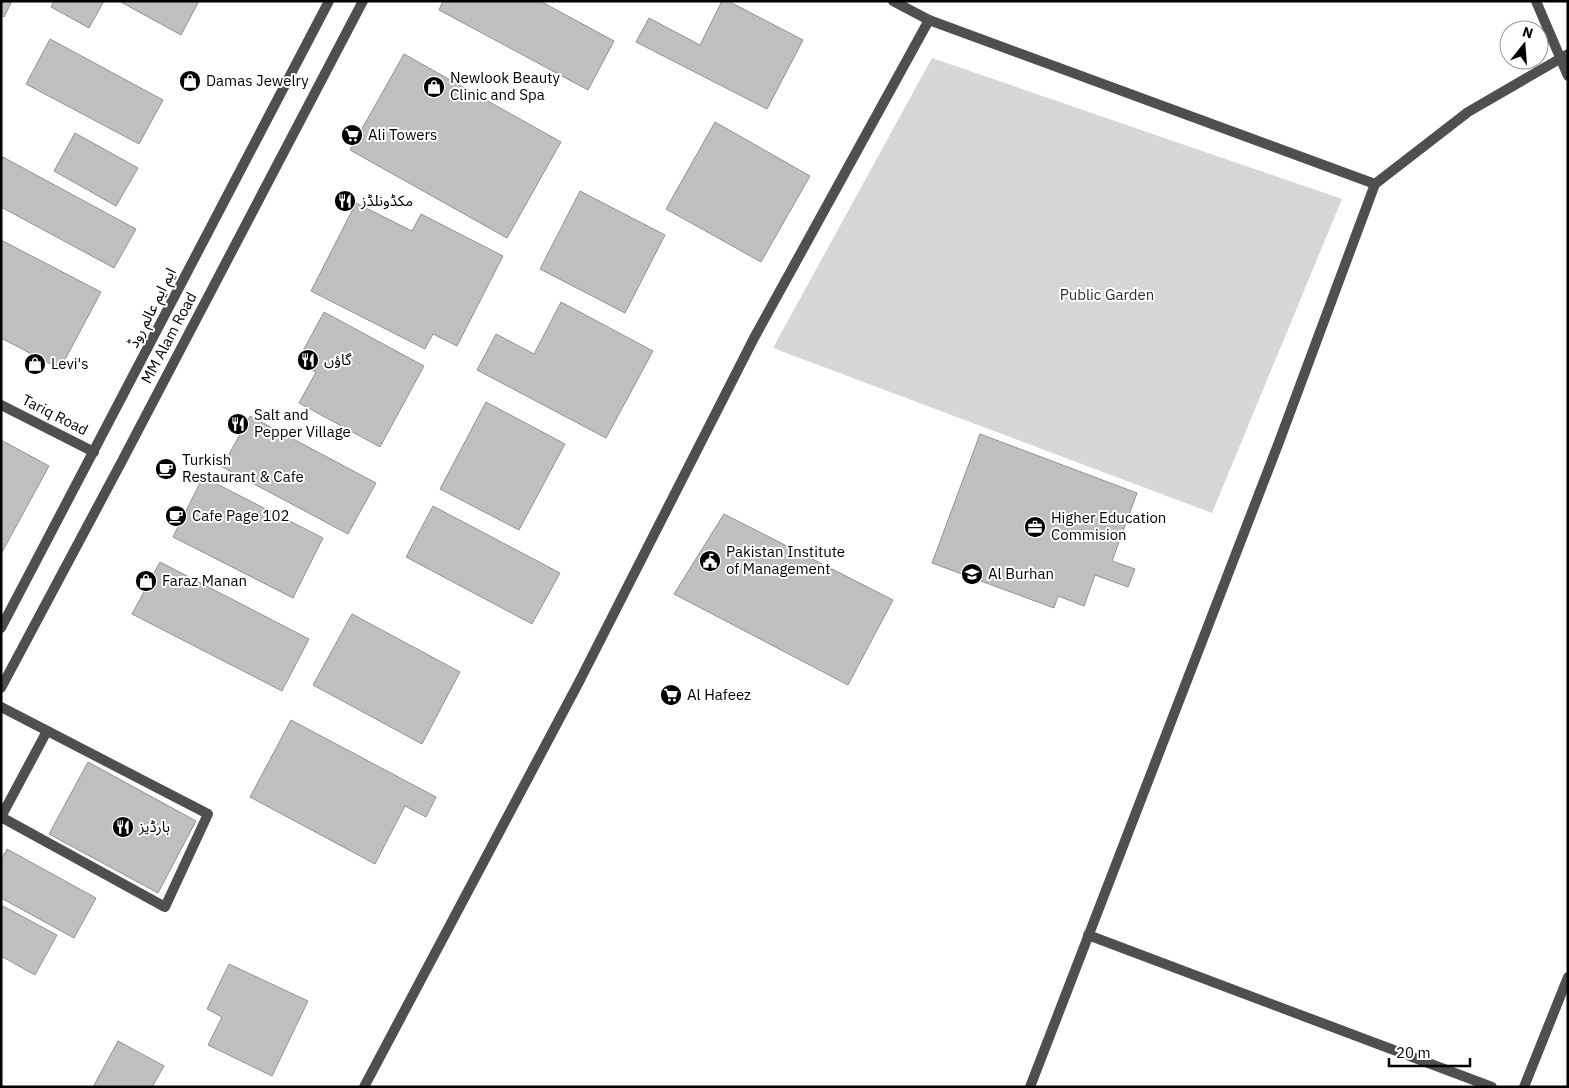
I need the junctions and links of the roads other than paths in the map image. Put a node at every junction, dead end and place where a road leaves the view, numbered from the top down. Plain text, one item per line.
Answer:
1 (329, 1) edge
2 (362, 1) edge
3 (893, 1) edge
4 (1536, 1) edge
5 (928, 20) junction
6 (1564, 56) edge
7 (1568, 76) edge
8 (1375, 184) junction
9 (1, 404) edge
10 (94, 452) junction
11 (1, 628) edge
12 (1, 688) edge
13 (1, 706) edge
14 (47, 731) junction
15 (1088, 935) junction
16 (1568, 977) edge
17 (364, 1087) edge
18 (1030, 1087) edge
19 (1492, 1087) edge
20 (1524, 1087) edge

1 - 10 street, ایم ایم عالم روڈ
2 - 12 street, MM Alam Road
3 - 5 street
4 - 6 street
5 - 8 street
5 - 17 street
6 - 7 street
6 - 8 street
8 - 15 street
9 - 10 street, Tariq Road
10 - 11 street, ایم ایم عالم روڈ
13 - 14 street
14 - 14 street
15 - 18 street
15 - 19 street
16 - 20 street

